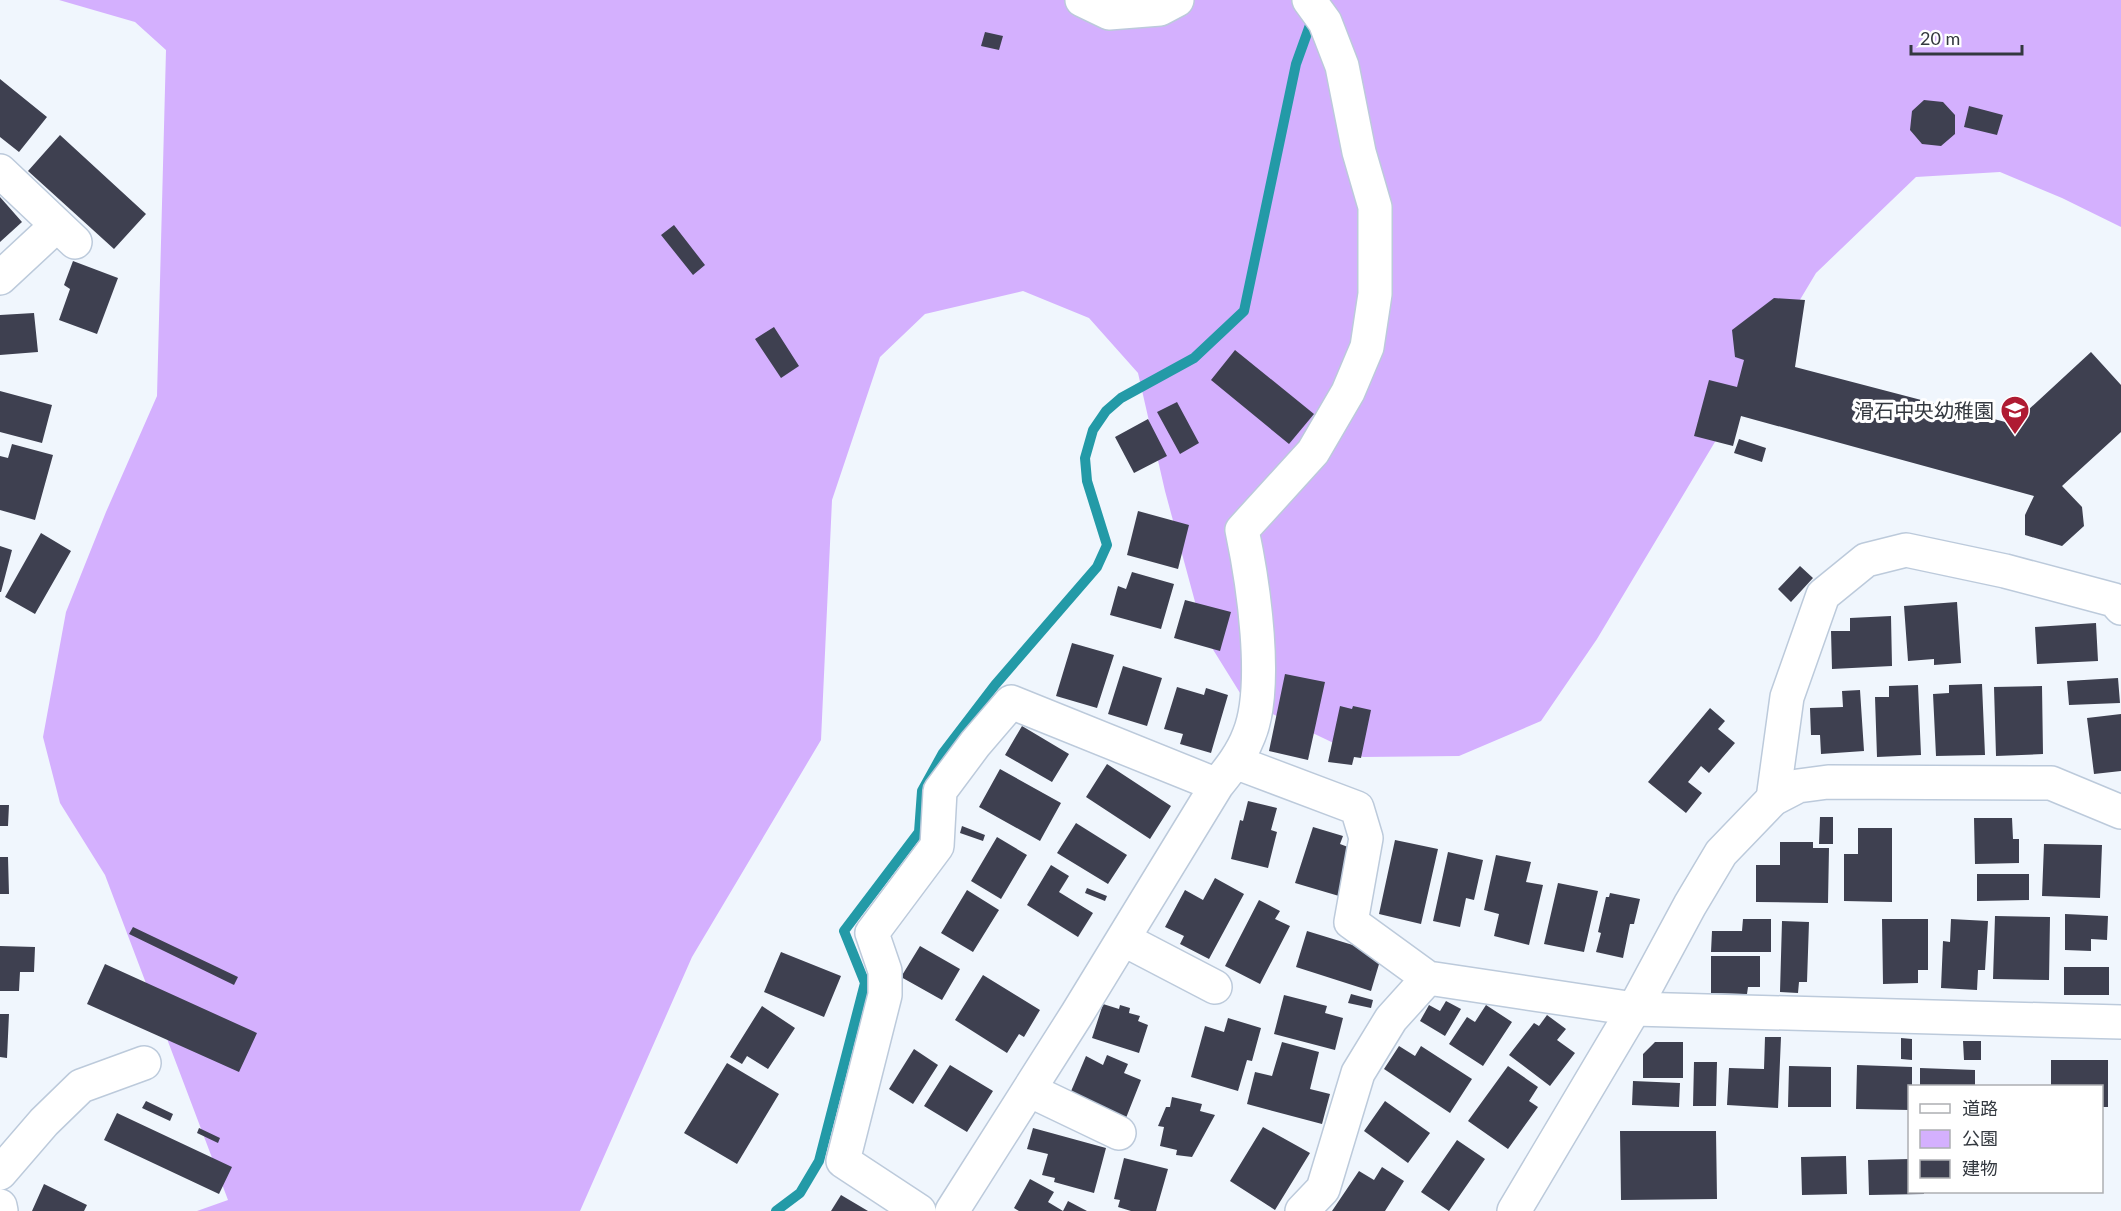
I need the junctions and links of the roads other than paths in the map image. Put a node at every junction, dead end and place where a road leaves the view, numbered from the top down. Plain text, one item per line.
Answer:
1 (1082, 0) edge
2 (1177, 0) edge
3 (1309, 0) edge
4 (0, 171) edge
5 (0, 278) edge
6 (2121, 608) edge
7 (1226, 774) junction
8 (1773, 799) junction
9 (2121, 812) edge
10 (1123, 939) junction
11 (1428, 978) junction
12 (1215, 987) dead end
13 (1634, 1009) junction
14 (2121, 1022) edge
15 (144, 1063) dead end
16 (1029, 1090) junction
17 (1119, 1133) dead end
18 (0, 1173) edge
19 (0, 1206) edge
20 (1, 1211) edge
21 (919, 1211) edge
22 (952, 1211) edge
23 (1302, 1211) edge
24 (1514, 1211) edge

1 - 2 street
3 - 7 street
4 - 5 street
6 - 8 street
7 - 10 street
7 - 11 street
7 - 21 street
8 - 9 street
8 - 13 street
10 - 12 street
10 - 16 street
11 - 13 street
11 - 23 street
13 - 14 street
13 - 24 street
15 - 18 street
16 - 17 street
16 - 22 street
19 - 20 street

